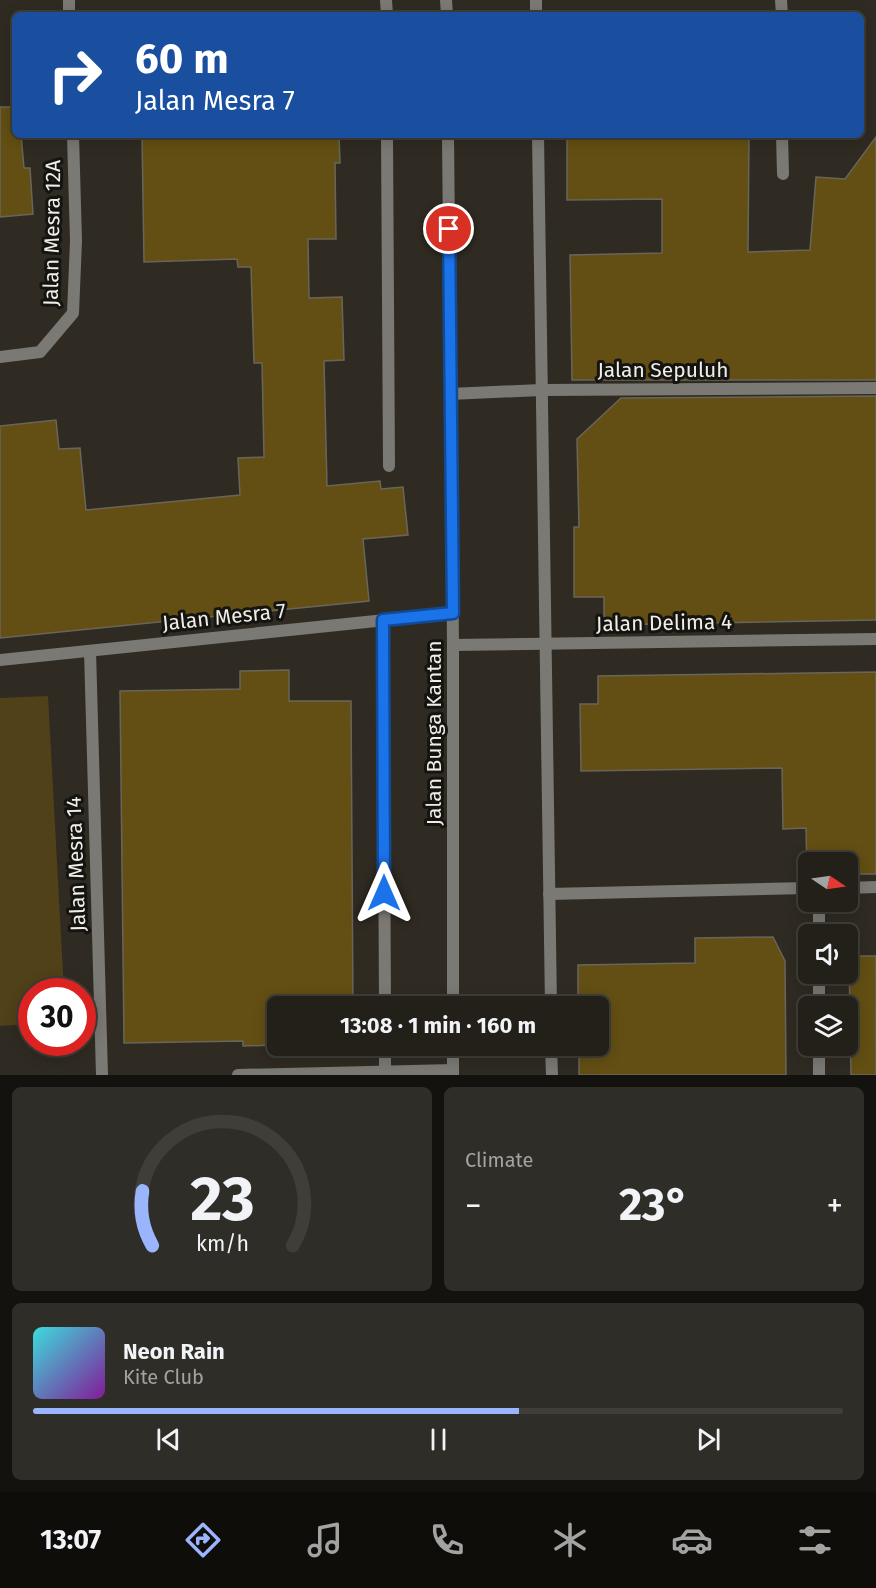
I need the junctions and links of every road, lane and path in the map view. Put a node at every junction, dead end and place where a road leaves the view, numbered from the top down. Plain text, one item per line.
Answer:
1 (73, 138) edge
2 (387, 138) edge
3 (448, 138) edge
4 (538, 138) edge
5 (782, 138) edge
6 (783, 174) dead end
7 (0, 357) edge
8 (876, 388) edge
9 (541, 390) junction
10 (450, 394) junction
11 (389, 466) dead end
12 (453, 613) junction
13 (383, 620) junction
14 (876, 639) edge
15 (544, 644) junction
16 (453, 645) junction
17 (90, 651) junction
18 (0, 660) edge
19 (876, 887) edge
20 (798, 888) edge
21 (858, 888) edge
22 (549, 894) junction
23 (385, 996) edge
24 (453, 996) edge
25 (551, 996) edge
26 (385, 1056) edge
27 (453, 1056) edge
28 (551, 1056) edge
29 (819, 1056) edge
30 (385, 1072) junction
31 (453, 1073) edge
32 (102, 1075) edge
33 (238, 1075) edge
34 (552, 1075) edge
35 (819, 1075) edge

1 - 7 street, Jalan Mesra 12A
2 - 11 street
3 - 10 street, Jalan Bunga Kantan
4 - 9 street
5 - 6 street
8 - 9 street, Jalan Sepuluh
9 - 10 street, Jalan Sepuluh
9 - 15 street
10 - 12 street, Jalan Bunga Kantan
12 - 13 street, Jalan Mesra 7
12 - 16 street, Jalan Bunga Kantan
13 - 17 street, Jalan Mesra 7
13 - 23 street
14 - 15 street, Jalan Delima 4
15 - 16 street, Jalan Delima 4
15 - 22 street
16 - 24 street, Jalan Bunga Kantan
17 - 18 street, Jalan Mesra 7
17 - 32 street, Jalan Mesra 14
19 - 21 street
20 - 22 street
22 - 25 street
26 - 30 street
27 - 31 street
28 - 34 street
29 - 35 street
30 - 31 street
30 - 33 street

